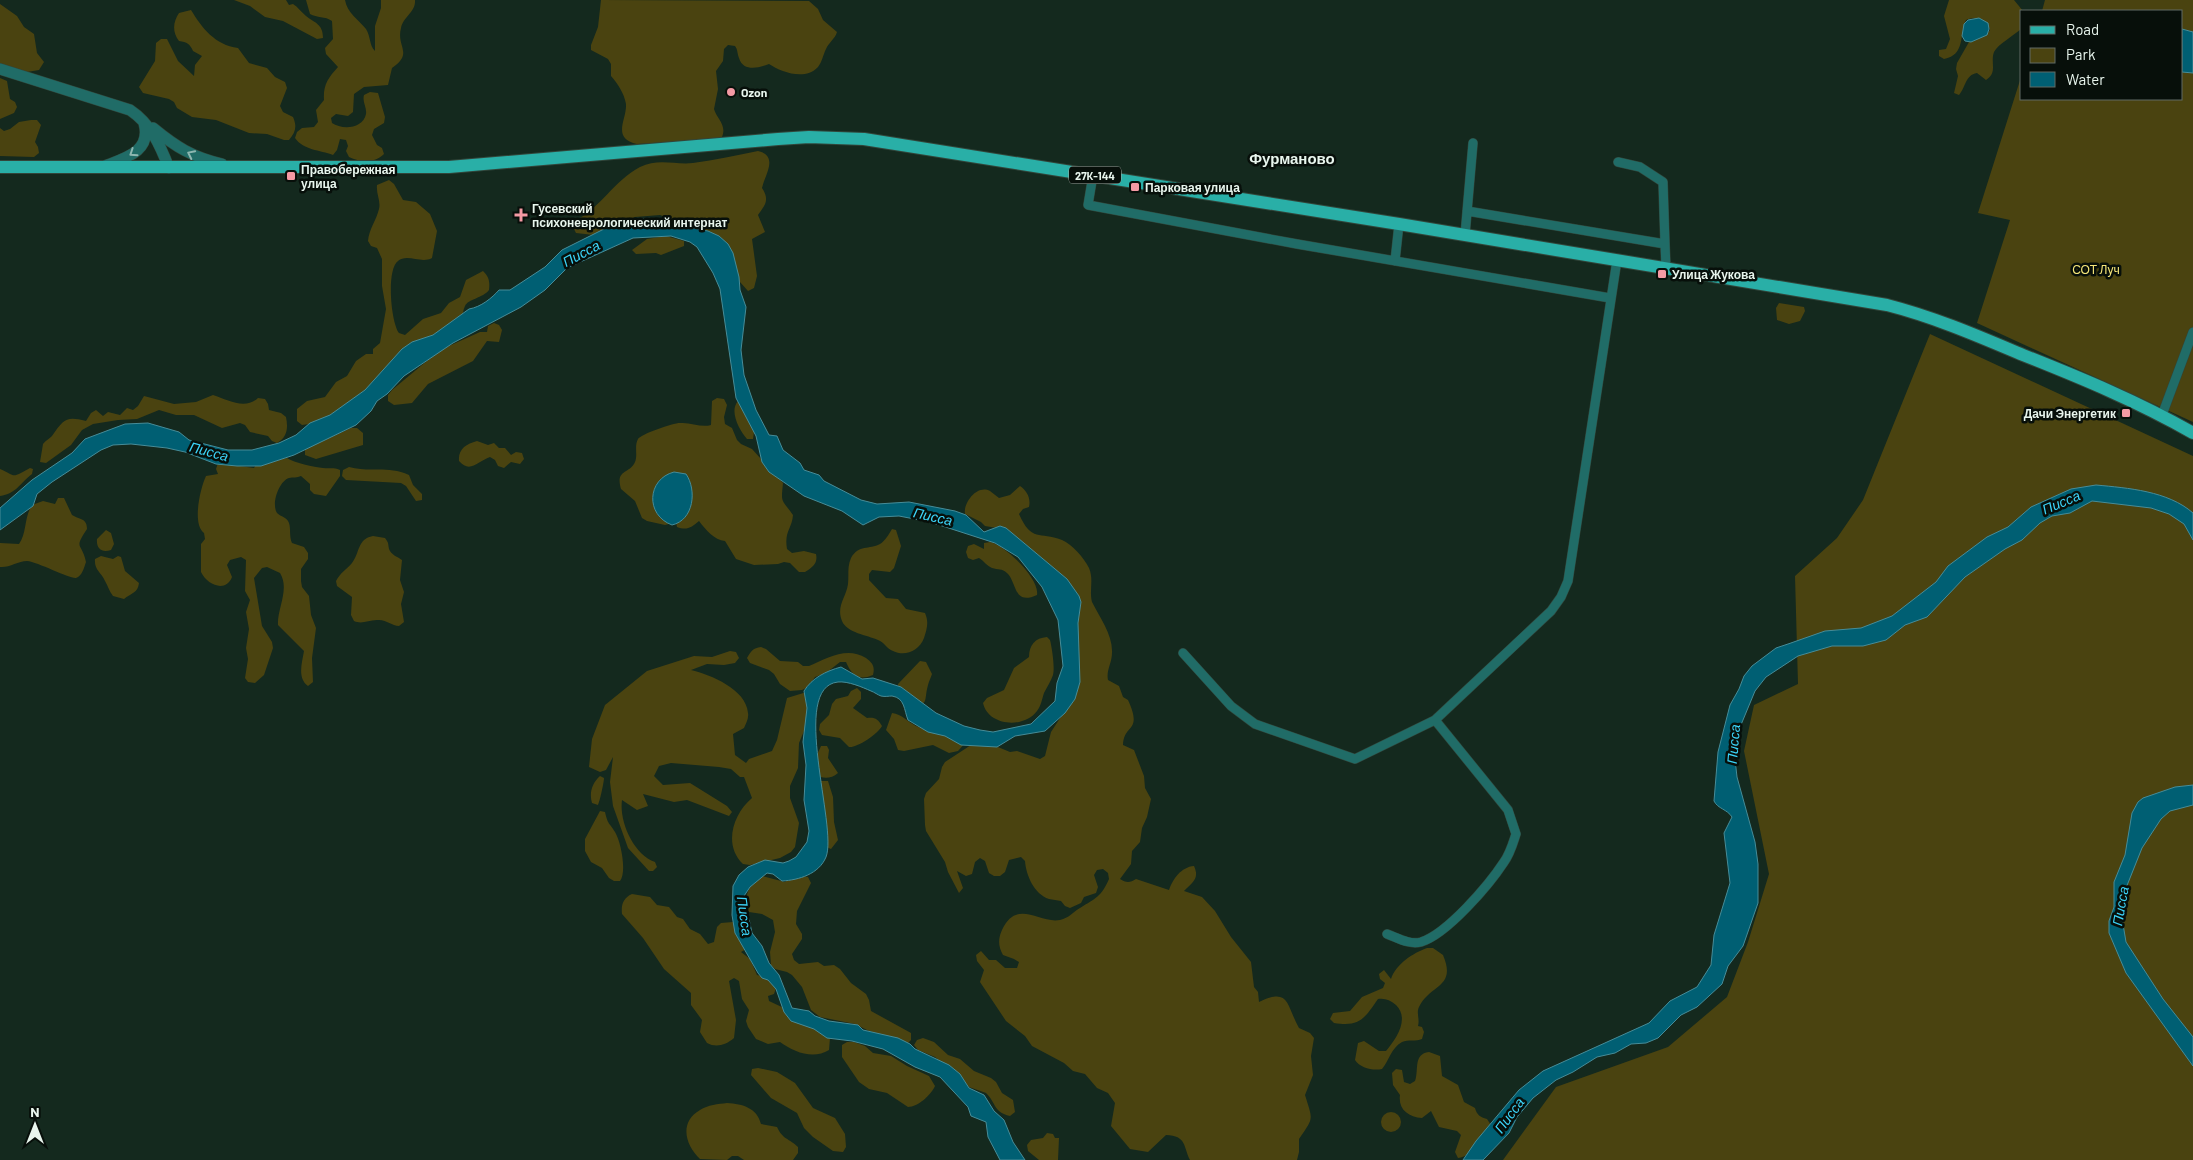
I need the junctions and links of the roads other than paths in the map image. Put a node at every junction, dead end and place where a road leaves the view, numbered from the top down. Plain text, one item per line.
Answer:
1 (0, 69) edge
2 (144, 121) junction
3 (1472, 143) dead end
4 (1618, 162) dead end
5 (0, 167) edge
6 (100, 168) junction
7 (169, 168) junction
8 (238, 168) junction
9 (1093, 175) junction
10 (1468, 212) junction
11 (1399, 224) junction
12 (1465, 235) junction
13 (1665, 244) junction
14 (1617, 260) junction
15 (1395, 261) junction
16 (1666, 268) junction
17 (1610, 298) junction
18 (2193, 332) edge
19 (2162, 415) junction
20 (2193, 433) edge
21 (1183, 653) dead end
22 (1435, 720) junction
23 (1388, 934) dead end

1 - 2 street
2 -> 6 street
2 - 7 street
8 -> 2 street
3 - 10 street
4 - 13 street
5 - 6 main road, 27К-144
6 - 7 main road, 27К-144
7 - 8 main road, 27К-144
8 - 9 main road, 27К-144
9 - 11 main road, 27К-144
9 - 15 street
10 - 12 street
10 - 13 street
11 - 12 main road, 27К-144
11 - 15 street
12 - 14 main road, 27К-144
13 - 16 street
14 - 16 main road, 27К-144
14 - 17 street
15 - 17 street
16 - 19 main road, 27К-144
17 - 22 street
18 - 19 street
19 - 20 main road, 27К-144
21 - 22 street
22 - 23 street

